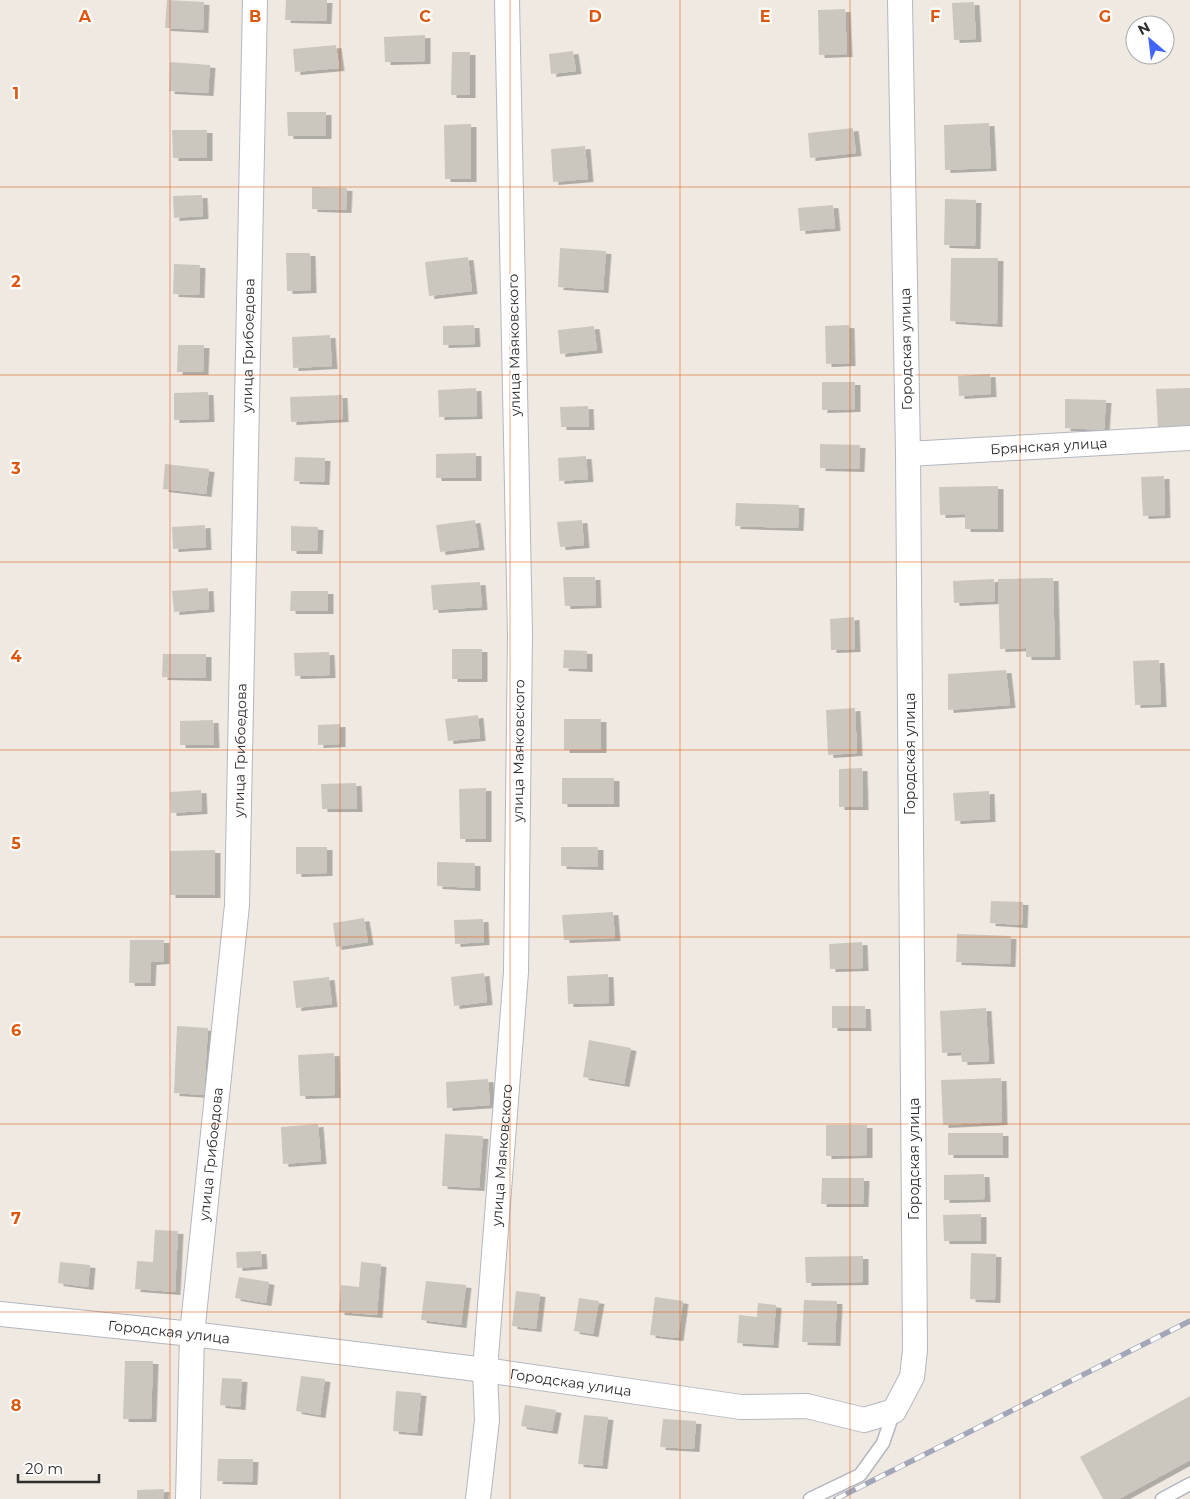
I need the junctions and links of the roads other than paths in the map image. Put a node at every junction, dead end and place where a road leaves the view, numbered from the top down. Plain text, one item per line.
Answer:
1 (255, 0) edge
2 (506, 0) edge
3 (900, 0) edge
4 (1190, 438) edge
5 (908, 454) junction
6 (0, 1314) edge
7 (192, 1334) junction
8 (485, 1370) junction
9 (894, 1411) junction
10 (1190, 1484) edge
11 (188, 1499) edge
12 (478, 1499) edge
13 (810, 1499) edge
14 (1162, 1499) edge

1 - 7 street, улица Грибоедова
2 - 8 street, улица Маяковского
3 - 5 street, Городская улица
4 - 5 street, Брянская улица
5 - 9 street, Городская улица
6 - 7 street, Городская улица
7 - 8 street, Городская улица
7 - 11 street, улица Грибоедова
8 - 9 street, Городская улица
8 - 12 street, улица Маяковского
9 - 13 lane
10 - 14 lane

